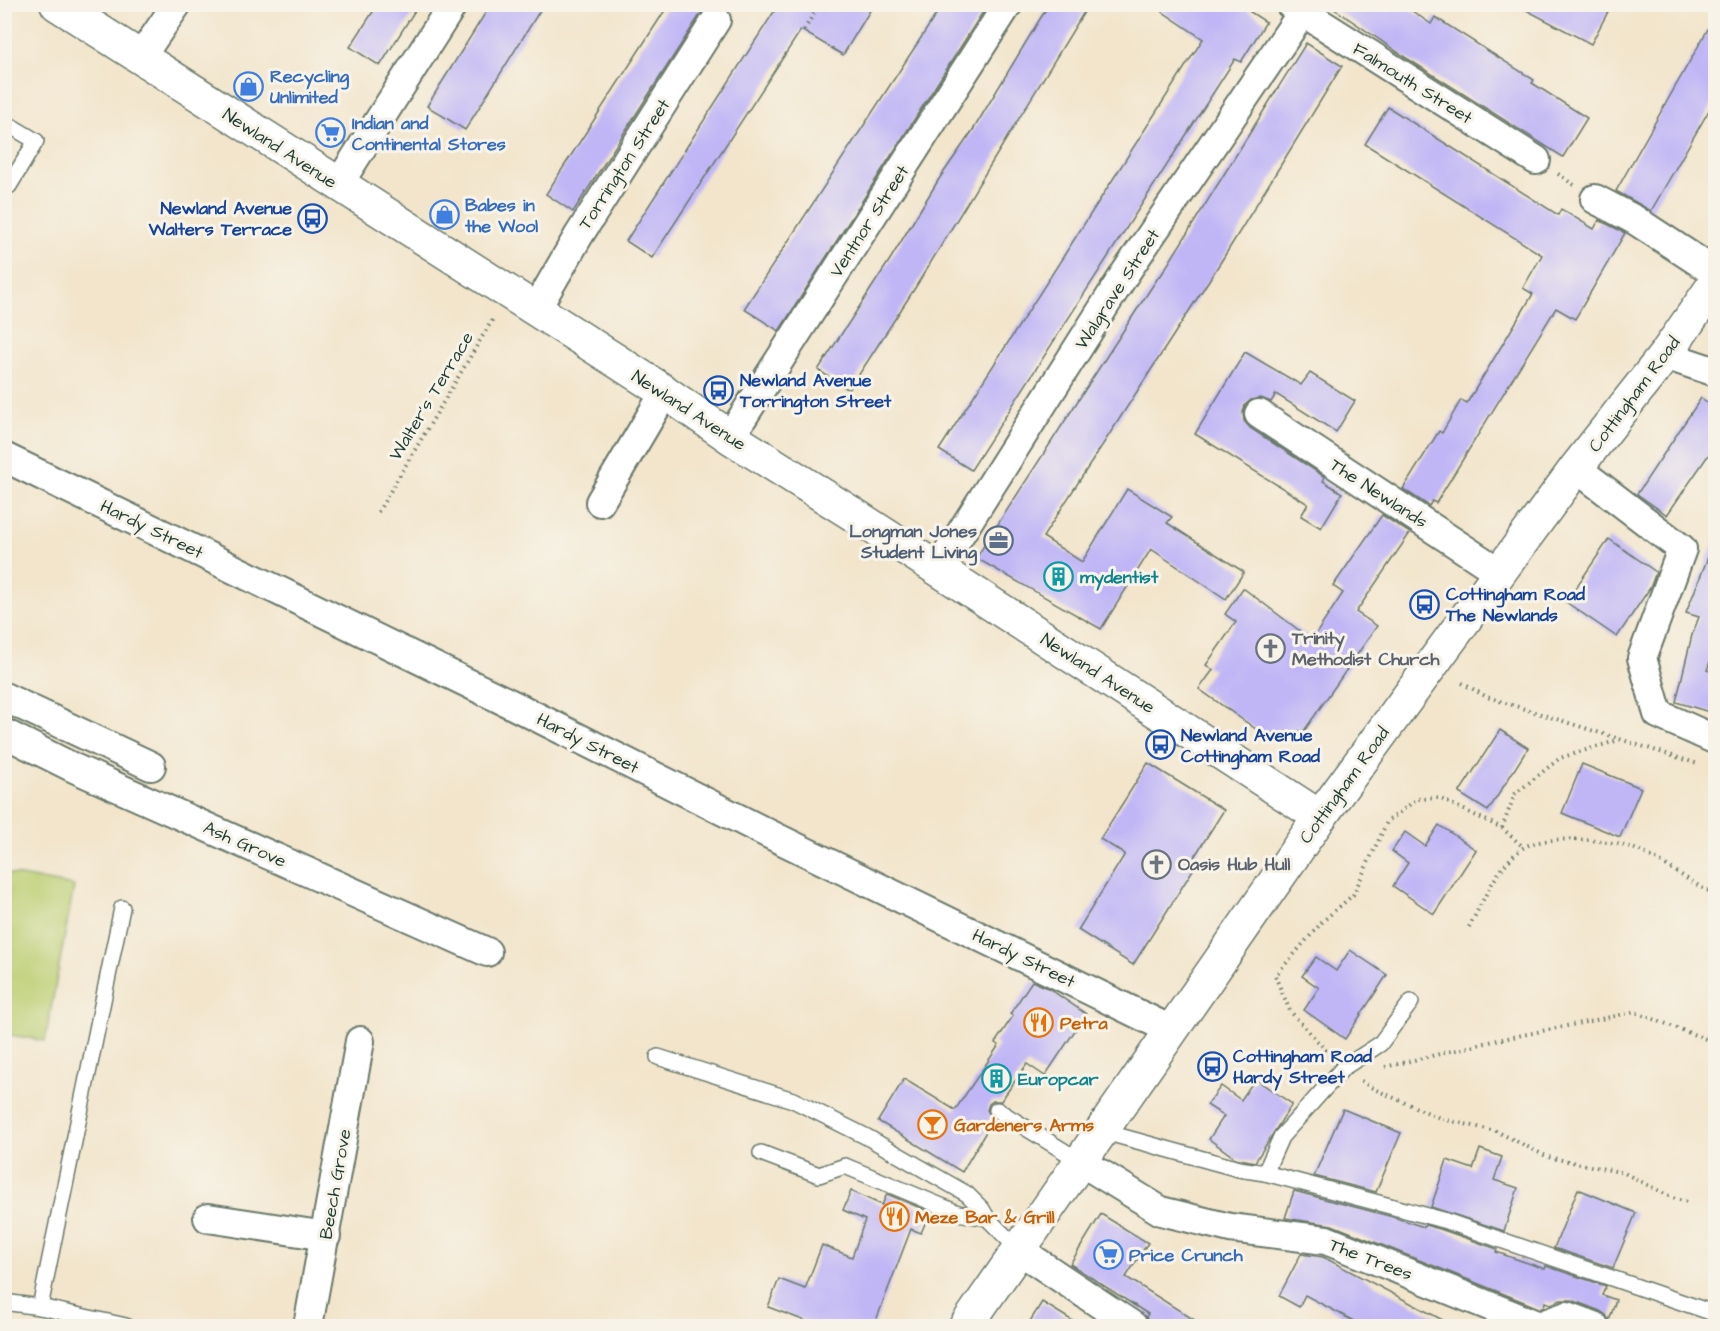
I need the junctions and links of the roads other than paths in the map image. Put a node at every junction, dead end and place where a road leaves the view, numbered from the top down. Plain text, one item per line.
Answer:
1 (57, 4) edge
2 (177, 4) edge
3 (453, 4) edge
4 (1008, 4) edge
5 (1296, 9) edge
6 (716, 20) dead end
7 (140, 58) junction
8 (4, 122) edge
9 (1536, 160) road end
10 (338, 185) junction
11 (9, 186) dead end
12 (1595, 199) road end
13 (1716, 273) edge
14 (1716, 282) edge
15 (535, 311) junction
16 (1665, 356) junction
17 (1716, 372) edge
18 (665, 392) junction
19 (1259, 414) dead end
20 (730, 437) junction
21 (4, 457) edge
22 (1576, 468) junction
23 (600, 502) dead end
24 (938, 569) junction
25 (1499, 572) junction
26 (4, 697) edge
27 (4, 733) edge
28 (1716, 740) edge
29 (151, 766) dead end
30 (1320, 817) junction
31 (122, 908) dead end
32 (487, 951) dead end
33 (1411, 1002) dead end
34 (1171, 1030) junction
35 (360, 1041) dead end
36 (658, 1057) dead end
37 (997, 1110) dead end
38 (1101, 1131) junction
39 (761, 1153) dead end
40 (1080, 1161) junction
41 (1265, 1173) junction
42 (208, 1218) dead end
43 (987, 1218) junction
44 (326, 1236) junction
45 (1019, 1250) junction
46 (4, 1302) edge
47 (40, 1307) junction
48 (1716, 1314) edge
49 (126, 1326) edge
50 (308, 1326) edge
51 (966, 1326) edge
52 (1133, 1326) edge
53 (1594, 1326) edge

1 - 7 street, Newland Avenue
2 - 7 street
3 - 10 street
4 - 20 street, Ventnor Street
5 - 9 street, Falmouth Street
5 - 24 street, Walgrave Street
6 - 15 street, Torrington Street
7 - 10 street, Newland Avenue
8 - 11 lane
10 - 15 street, Newland Avenue
12 - 13 street
14 - 16 street, Cottingham Road
15 - 18 street, Newland Avenue
16 - 17 street
16 - 22 street, Cottingham Road
18 - 20 street, Newland Avenue
18 - 23 street
19 - 25 street, The Newlands
20 - 24 street, Newland Avenue
21 - 34 street, Hardy Street
22 - 25 street, Cottingham Road
22 - 28 street
24 - 30 street, Newland Avenue
25 - 30 street, Cottingham Road
26 - 29 street
27 - 32 street, Ash Grove
30 - 34 street, Cottingham Road
31 - 47 lane
33 - 41 lane
34 - 38 street, Cottingham Road
35 - 44 street, Beech Grove
36 - 43 lane
37 - 40 lane
38 - 40 street, Cottingham Road
38 - 41 lane
39 - 43 lane
40 - 45 street, Cottingham Road
40 - 53 street, The Trees
41 - 48 lane
42 - 44 street
43 - 45 lane
44 - 50 street, Beech Grove
45 - 51 street, Cottingham Road
45 - 52 street
46 - 47 lane
47 - 49 lane

